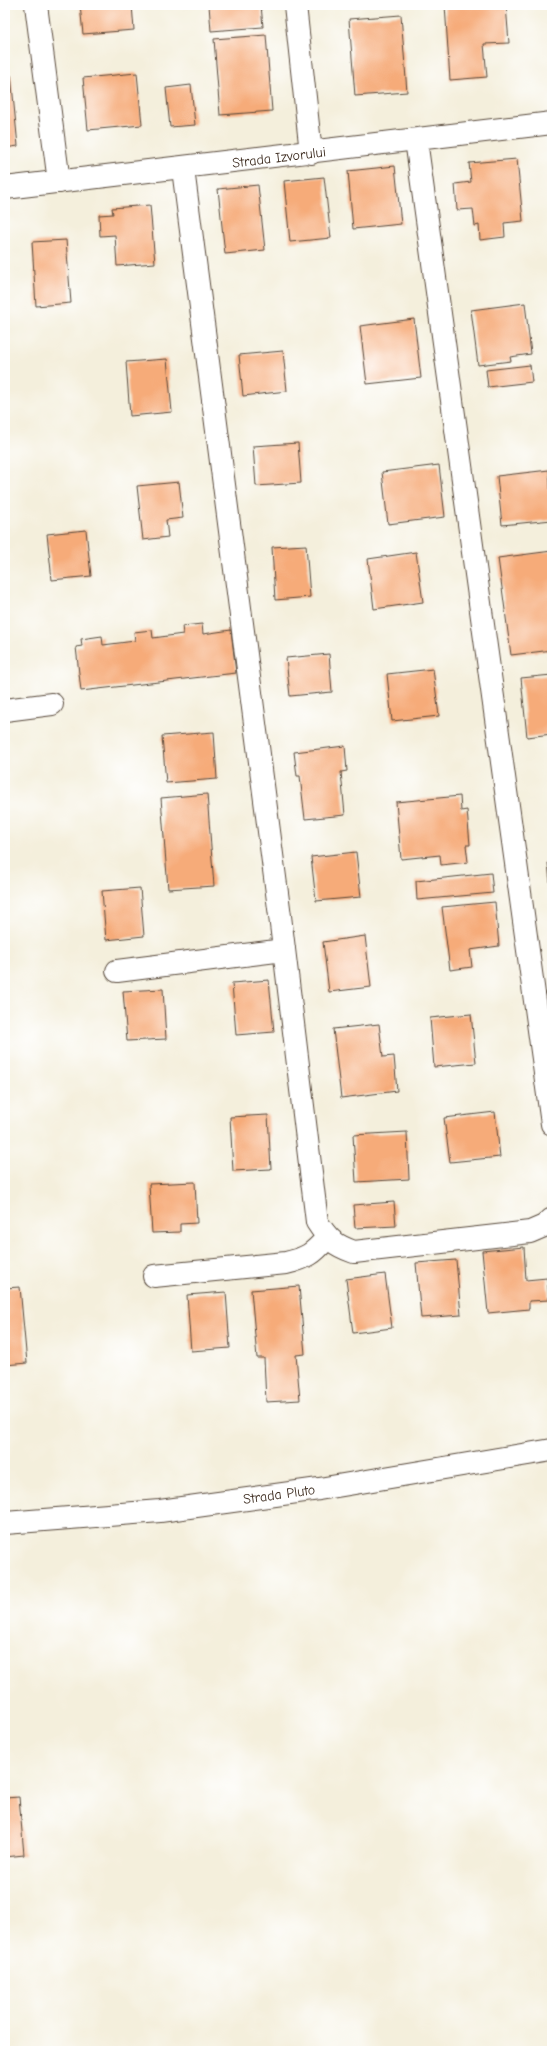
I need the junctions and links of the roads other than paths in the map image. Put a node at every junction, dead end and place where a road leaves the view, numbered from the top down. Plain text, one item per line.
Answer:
1 (36, 5) edge
2 (295, 5) edge
3 (552, 123) edge
4 (416, 140) junction
5 (311, 153) junction
6 (183, 169) junction
7 (58, 182) junction
8 (5, 188) edge
9 (52, 704) dead end
10 (5, 710) edge
11 (284, 950) junction
12 (117, 971) dead end
13 (552, 1124) edge
14 (552, 1219) edge
15 (327, 1238) junction
16 (154, 1276) dead end
17 (552, 1450) edge
18 (5, 1523) edge

1 - 7 street
2 - 5 street
3 - 4 street, Strada Izvorului
4 - 5 street, Strada Izvorului
4 - 13 street
5 - 6 street, Strada Izvorului
6 - 7 street, Strada Izvorului
6 - 11 street
7 - 8 street, Strada Izvorului
9 - 10 street
11 - 12 street
11 - 15 street
14 - 15 street
15 - 16 street
17 - 18 street, Strada Pluto

